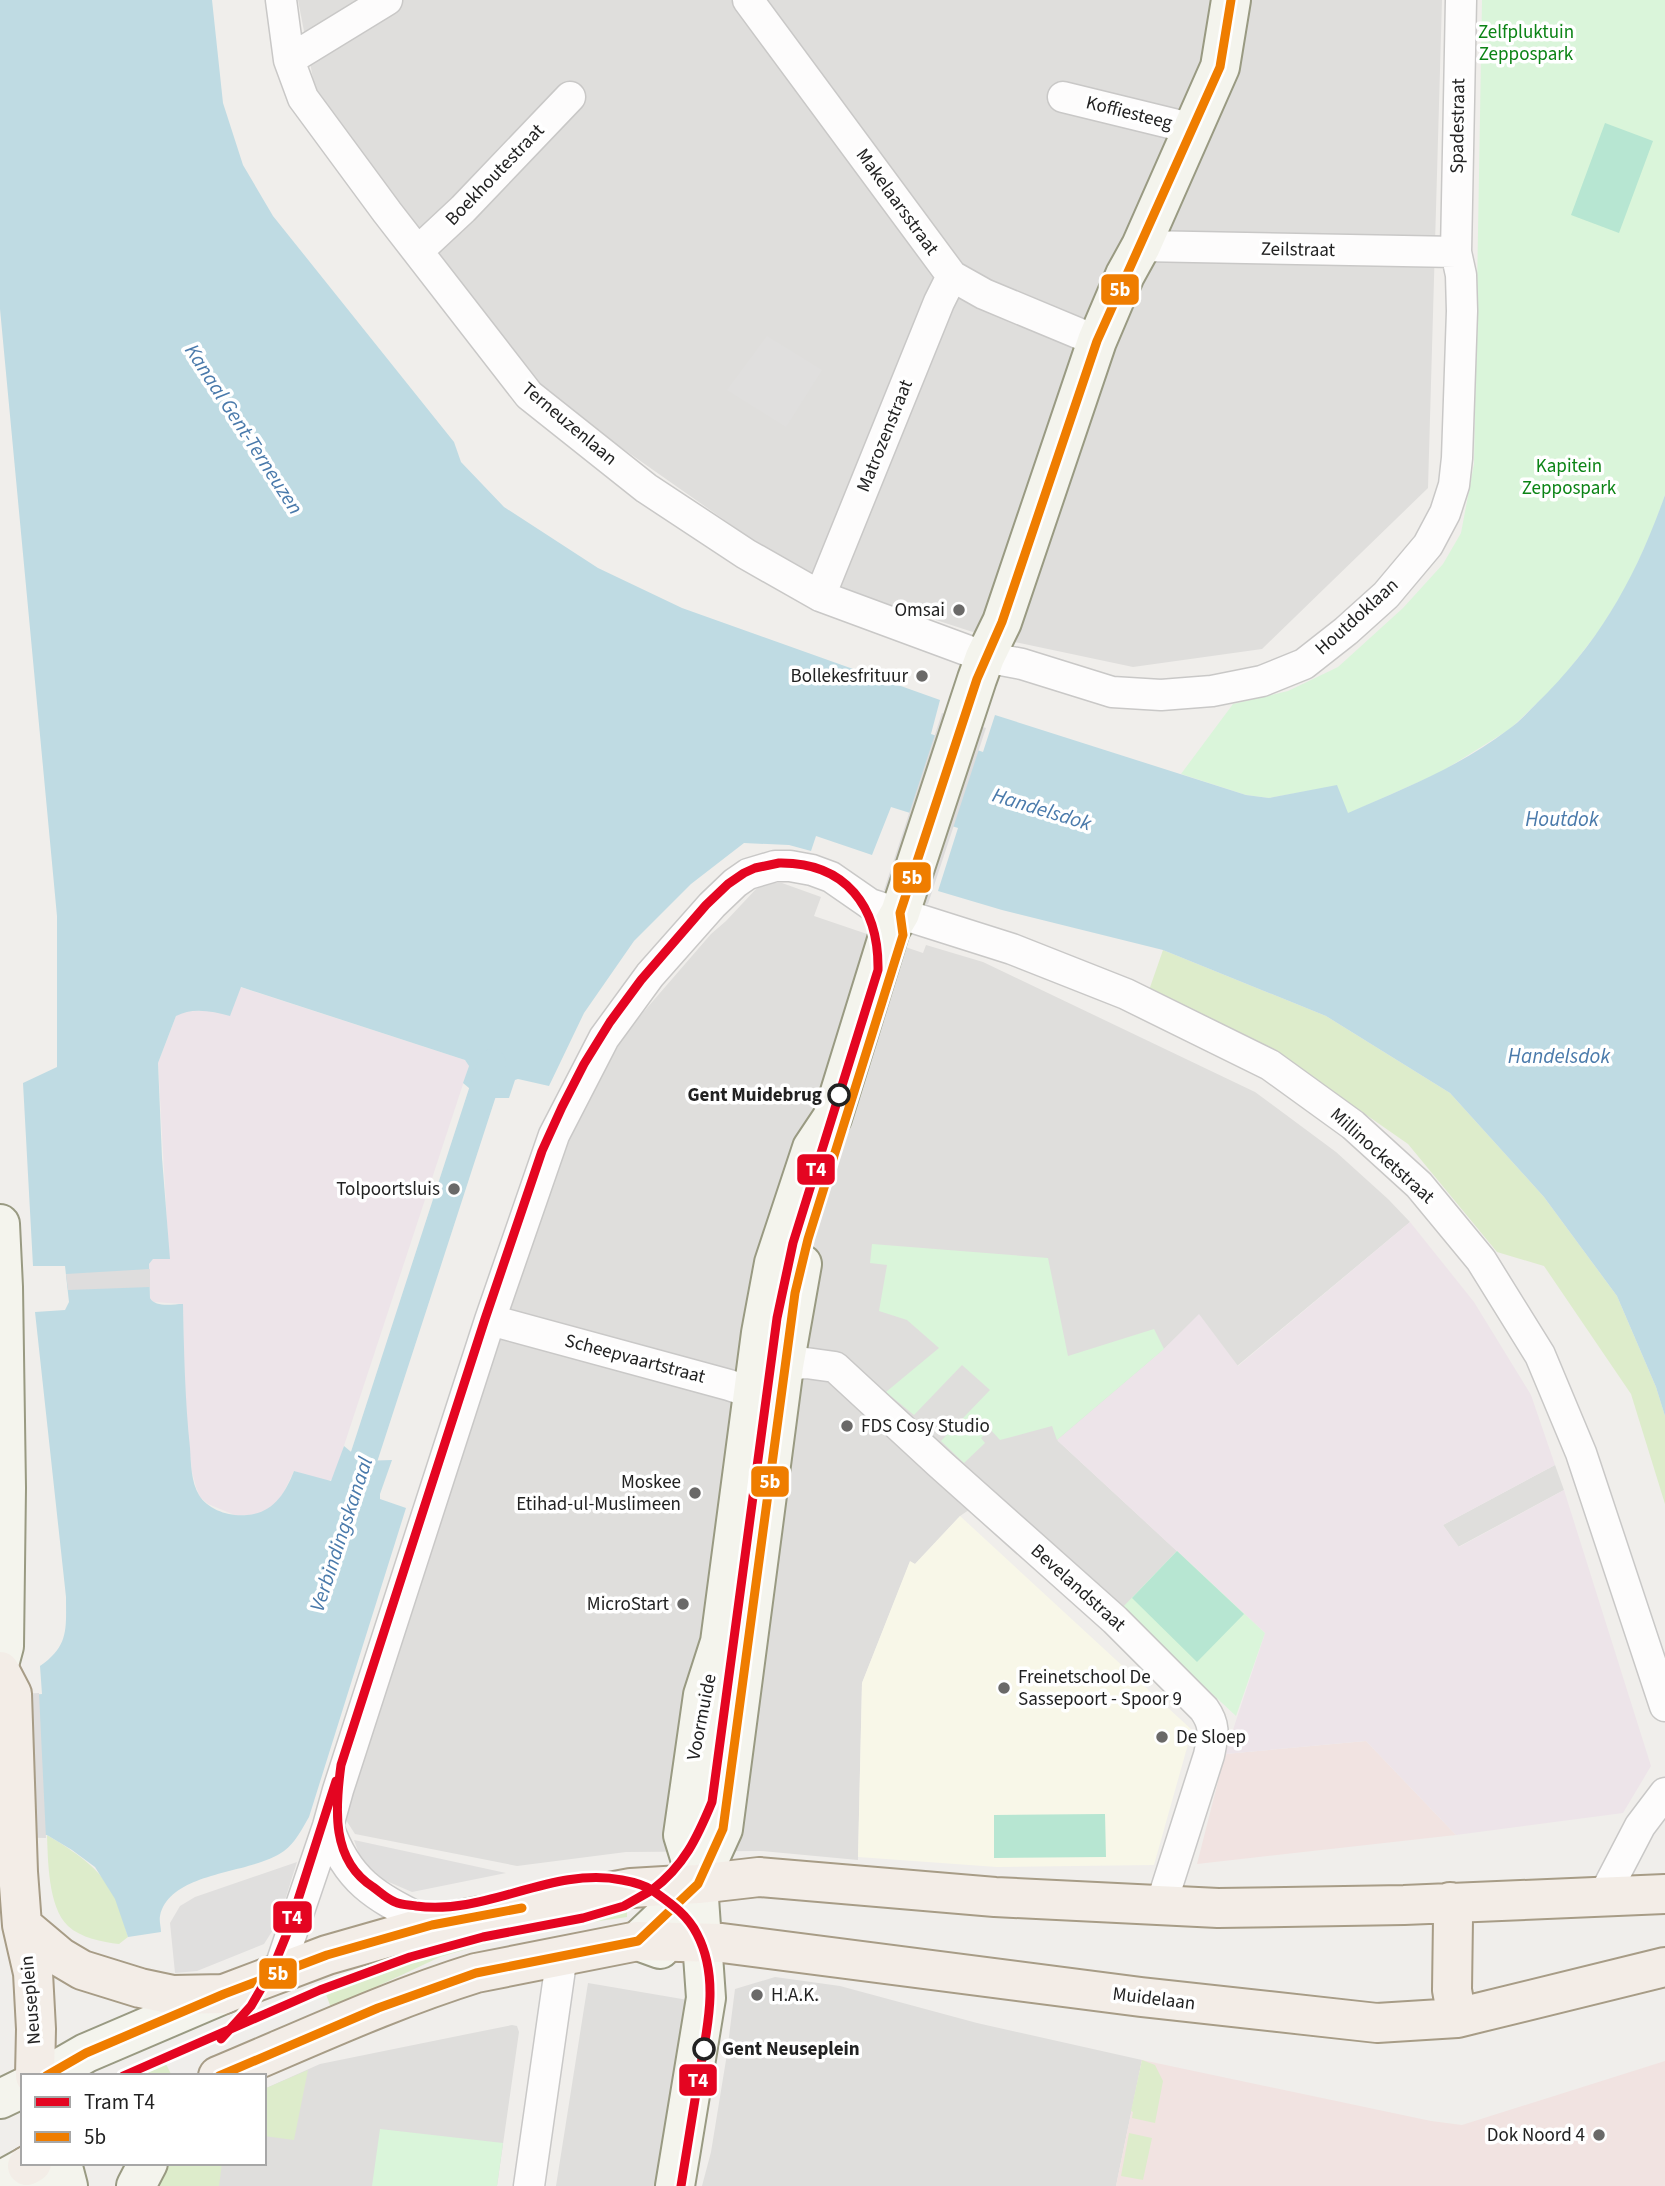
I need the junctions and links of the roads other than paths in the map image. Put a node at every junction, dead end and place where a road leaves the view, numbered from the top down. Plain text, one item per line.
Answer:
1 (281, 0) edge
2 (387, 0) edge
3 (748, 0) edge
4 (1231, 0) edge
5 (1461, 0) edge
6 (289, 60) junction
7 (570, 97) dead end
8 (1063, 97) dead end
9 (1194, 129) junction
10 (1141, 246) junction
11 (418, 251) junction
12 (1456, 252) junction
13 (952, 276) junction
14 (1097, 341) junction
15 (821, 596) junction
16 (985, 657) junction
17 (902, 906) junction
18 (0, 1224) edge
19 (490, 1321) junction
20 (773, 1385) junction
21 (4, 1676) edge
22 (1665, 1706) edge
23 (1659, 1801) edge
24 (328, 1826) junction
25 (12, 1861) edge
26 (698, 1884) junction
27 (1665, 1894) edge
28 (1603, 1897) junction
29 (1450, 1902) junction
30 (1161, 1905) junction
31 (432, 1925) junction
32 (22, 1926) junction
33 (638, 1941) junction
34 (703, 1954) junction
35 (562, 1955) junction
36 (1665, 1966) edge
37 (278, 1973) junction
38 (224, 1994) junction
39 (1457, 2018) junction
40 (35, 2074) edge
41 (49, 2074) edge
42 (223, 2074) edge
43 (21, 2089) edge
44 (0, 2098) edge
45 (147, 2165) edge
46 (30, 2170) edge
47 (68, 2186) edge
48 (136, 2186) edge
49 (529, 2186) edge
50 (675, 2186) edge

1 - 6 street, Terneuzenlaan
2 - 6 street
3 - 13 street, Makelaarsstraat
4 - 9 street, Voormuide
5 - 12 street, Spadestraat
6 - 11 street, Terneuzenlaan
7 - 11 street, Boekhoutestraat
8 - 9 street, Koffiesteeg
9 - 10 street, Voormuide
10 - 12 street, Zeilstraat
10 - 14 street, Voormuide
11 - 15 street, Terneuzenlaan
12 - 16 street, Houtdoklaan
13 - 14 street, Makelaarsstraat
13 - 15 street, Matrozenstraat
14 - 16 street, Voormuide
15 - 16 street, Terneuzenlaan
16 - 17 street, Voormuide
17 - 19 street, Millinocketstraat
17 - 20 street, Voormuide
17 - 22 street, Millinocketstraat
18 - 21 street
19 - 20 street, Scheepvaartstraat
19 - 24 street, Millinocketstraat
20 - 26 street, Voormuide
20 - 30 street, Bevelandstraat
21 - 25 main road, Neuseplein
23 - 28 street
24 - 31 street
24 - 37 street
25 - 32 main road, Neuseplein
26 - 30 main road
26 - 31 main road, Neuseplein
26 - 33 street
26 - 34 street
27 - 28 main road
28 - 29 main road
29 - 30 main road
29 - 39 main road
31 - 37 main road, Neuseplein
32 - 38 main road, Neuseplein
32 - 40 main road, Neuseplein
33 - 34 main road, Muidelaan
33 - 35 main road
34 - 39 main road, Muidelaan
34 - 50 street
35 - 42 main road
35 - 49 street
36 - 39 main road, Muidelaan
37 - 38 main road, Neuseplein
38 - 41 street, Neuseplein
43 - 44 street
45 - 48 street
46 - 47 street

